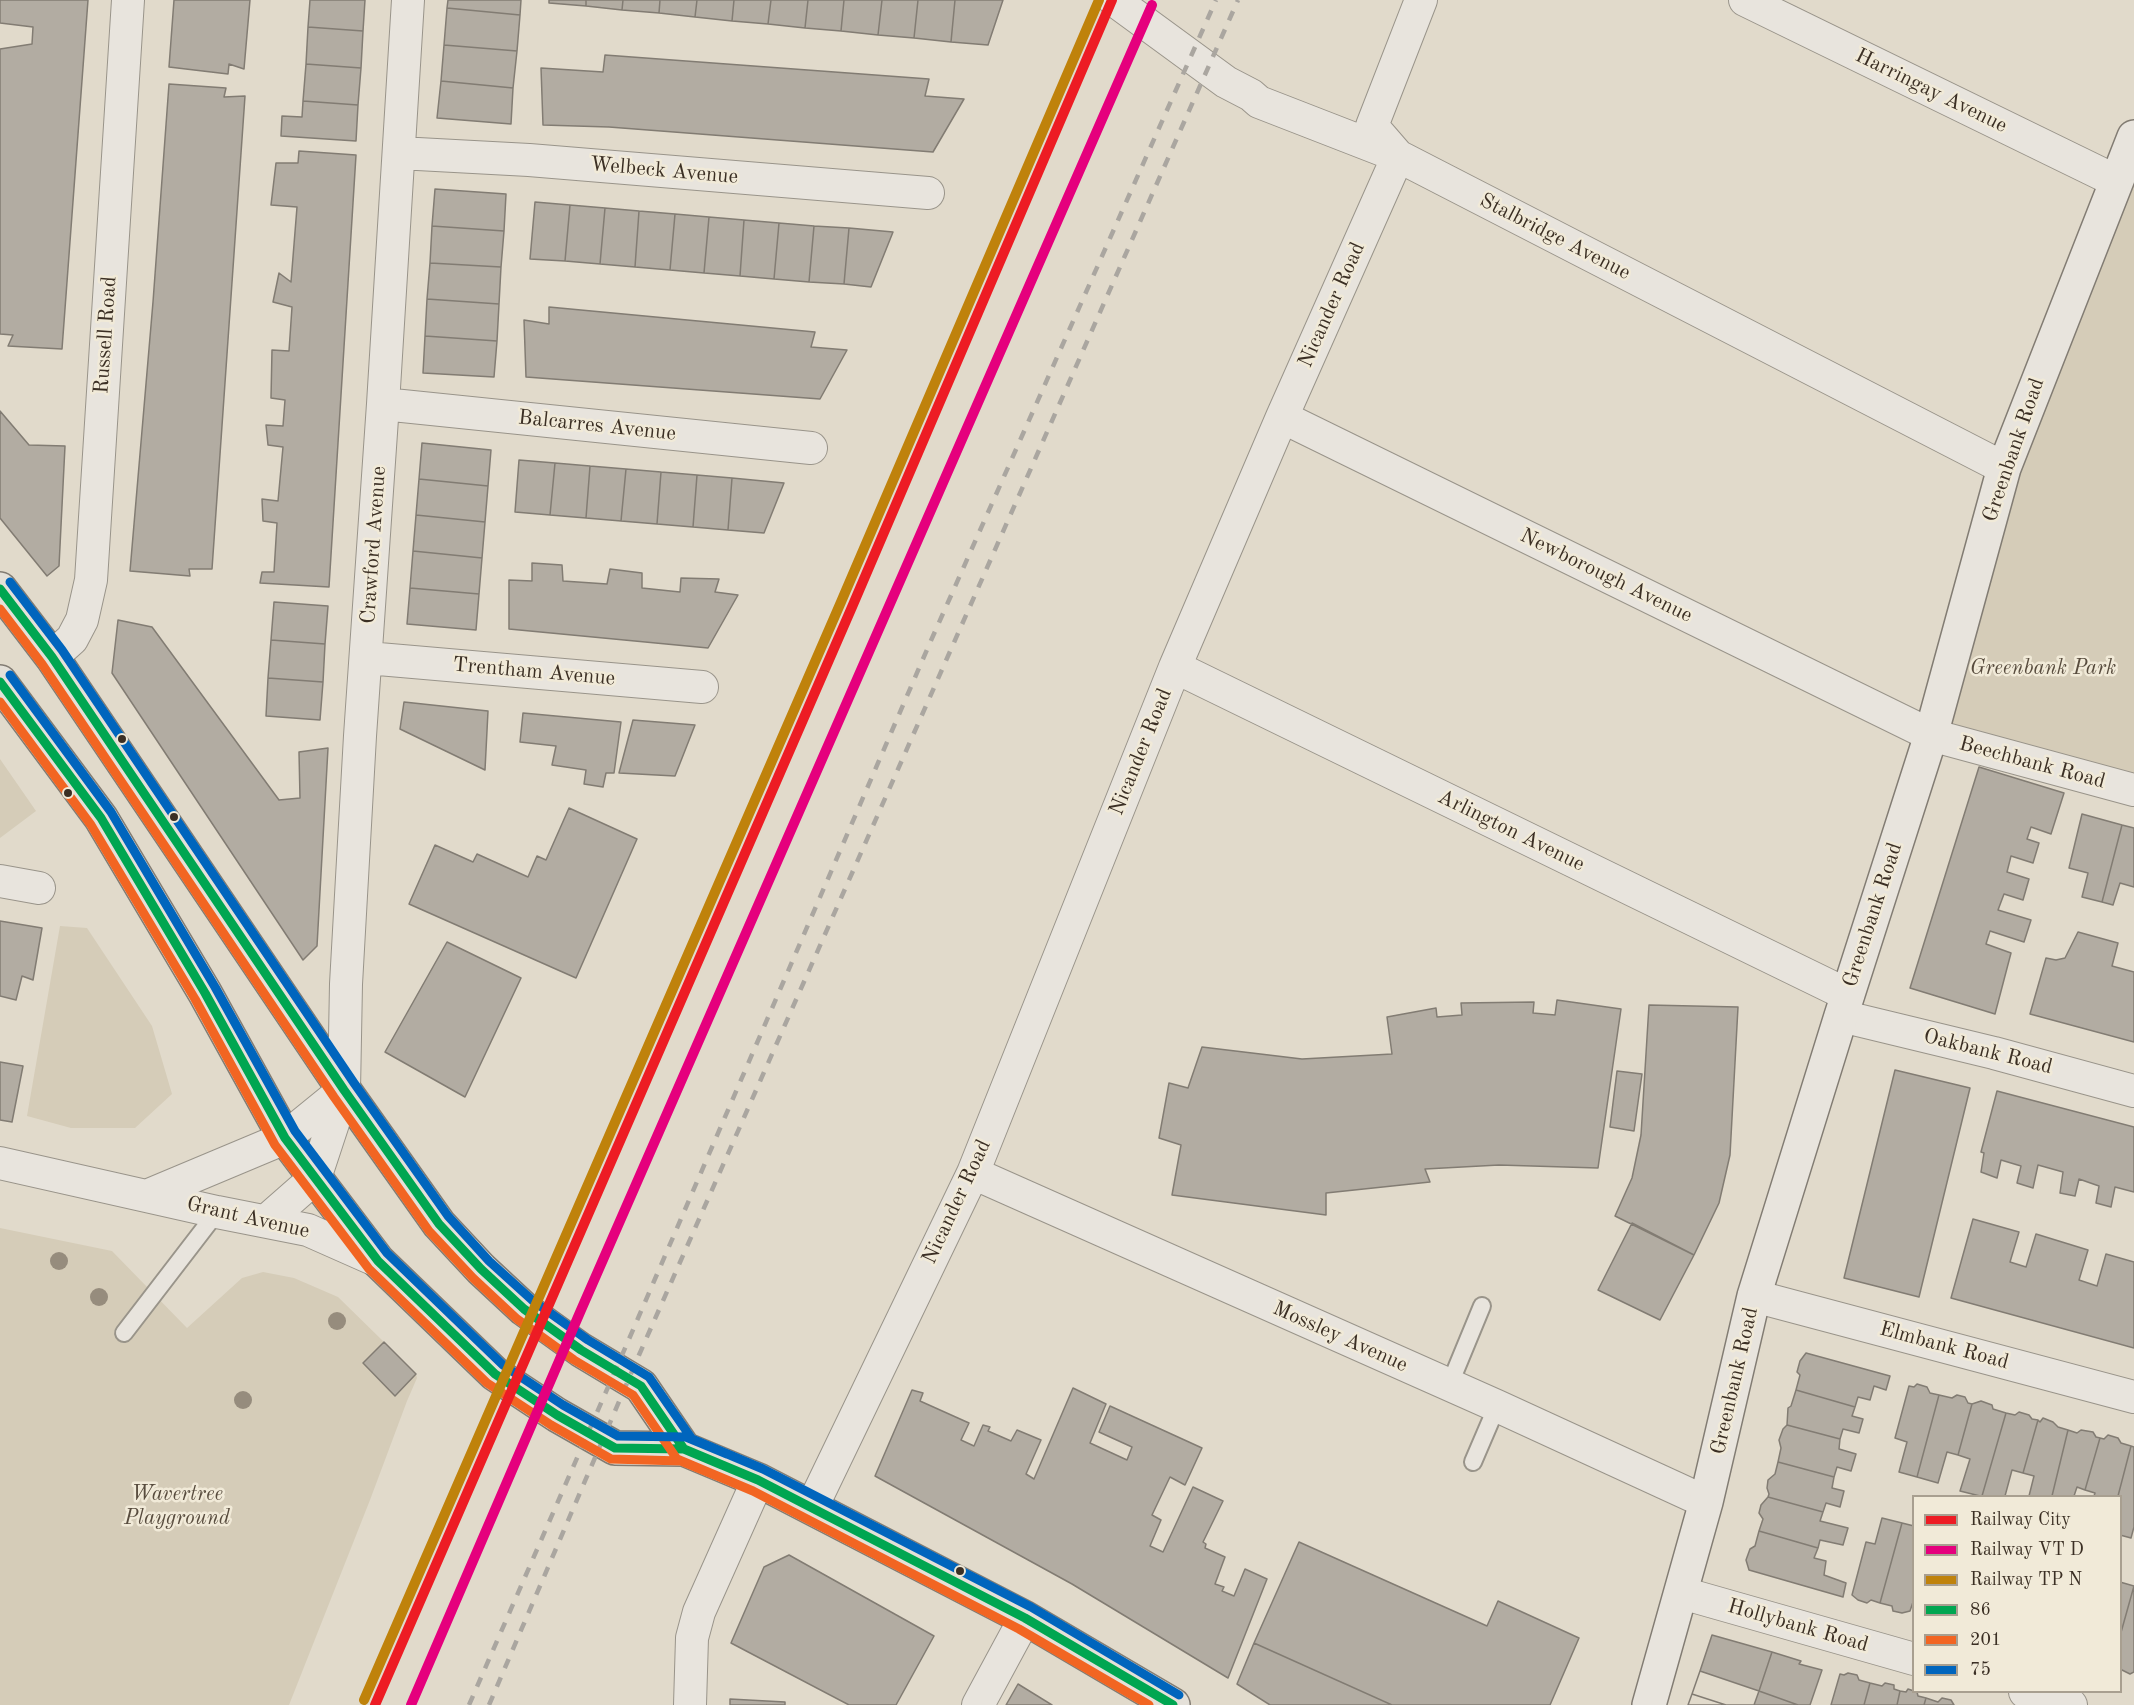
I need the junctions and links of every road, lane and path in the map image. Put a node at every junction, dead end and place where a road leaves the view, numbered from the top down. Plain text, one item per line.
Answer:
1 (128, 0) edge
2 (408, 0) edge
3 (1114, 0) edge
4 (1421, 0) edge
5 (1745, 0) edge
6 (2134, 137) edge
7 (399, 153) junction
8 (1398, 156) junction
9 (2116, 182) junction
10 (928, 193) dead end
11 (383, 404) junction
12 (1282, 417) junction
13 (811, 448) dead end
14 (2004, 468) junction
15 (0, 589) edge
16 (52, 657) junction
17 (367, 657) junction
18 (1175, 666) junction
19 (0, 682) edge
20 (702, 687) dead end
21 (1931, 735) junction
22 (2134, 790) edge
23 (0, 881) edge
24 (39, 888) dead end
25 (1844, 1006) junction
26 (344, 1090) junction
27 (2134, 1090) edge
28 (285, 1138) junction
29 (0, 1162) edge
30 (973, 1173) junction
31 (315, 1178) junction
32 (149, 1195) junction
33 (217, 1212) junction
34 (266, 1221) junction
35 (378, 1261) junction
36 (1754, 1296) junction
37 (1482, 1306) dead end
38 (124, 1333) dead end
39 (1449, 1386) junction
40 (2134, 1397) edge
41 (1497, 1406) junction
42 (684, 1449) junction
43 (1473, 1462) dead end
44 (758, 1480) junction
45 (1706, 1502) junction
46 (812, 1507) junction
47 (1682, 1593) junction
48 (1025, 1618) junction
49 (1912, 1658) edge
50 (2029, 1693) edge
51 (690, 1705) edge
52 (978, 1705) edge
53 (1173, 1705) edge
54 (1649, 1705) edge
55 (2071, 1705) edge

1 - 16 street, Russell Road
2 - 7 street, Crawford Avenue
3 - 8 street, Stalbridge Avenue
4 - 8 street
5 - 9 street, Harringay Avenue
6 - 9 street, Greenbank Road
7 - 10 street, Welbeck Avenue
7 - 11 street, Crawford Avenue
8 - 12 street, Nicander Road
8 - 14 street, Stalbridge Avenue
9 - 14 street, Greenbank Road
11 - 13 street, Balcarres Avenue
11 - 17 street, Crawford Avenue
12 - 18 street, Nicander Road
12 - 21 street, Newborough Avenue
14 - 21 street, Greenbank Road
15 - 16 highway
16 - 26 highway
17 - 20 street, Trentham Avenue
17 - 26 street, Crawford Avenue
18 - 25 street, Arlington Avenue
18 - 30 street, Nicander Road
19 - 28 highway
21 - 22 street, Beechbank Road
21 - 25 street, Greenbank Road
23 - 24 street
25 - 27 street, Oakbank Road
25 - 36 street, Greenbank Road
26 - 28 street, Grant Avenue
26 - 31 street, Crawford Avenue
26 - 42 highway
28 - 31 highway
28 - 32 street, Grant Avenue
29 - 32 street, Grant Avenue
30 - 39 street, Mossley Avenue
30 - 46 street, Nicander Road
31 - 34 street
31 - 35 highway
32 - 33 street, Grant Avenue
33 - 34 street, Grant Avenue
33 - 38 lane
34 - 35 street, Grant Avenue
35 - 42 highway
36 - 40 street, Elmbank Road
36 - 45 street, Greenbank Road
37 - 39 lane
39 - 41 street, Mossley Avenue
41 - 43 lane
41 - 45 street, Mossley Avenue
42 - 44 highway
44 - 46 highway
44 - 51 street
45 - 47 street, Greenbank Road
46 - 48 highway
47 - 49 street, Hollybank Road
47 - 54 street, Greenbank Road
48 - 52 street
48 - 53 highway
50 - 55 street

